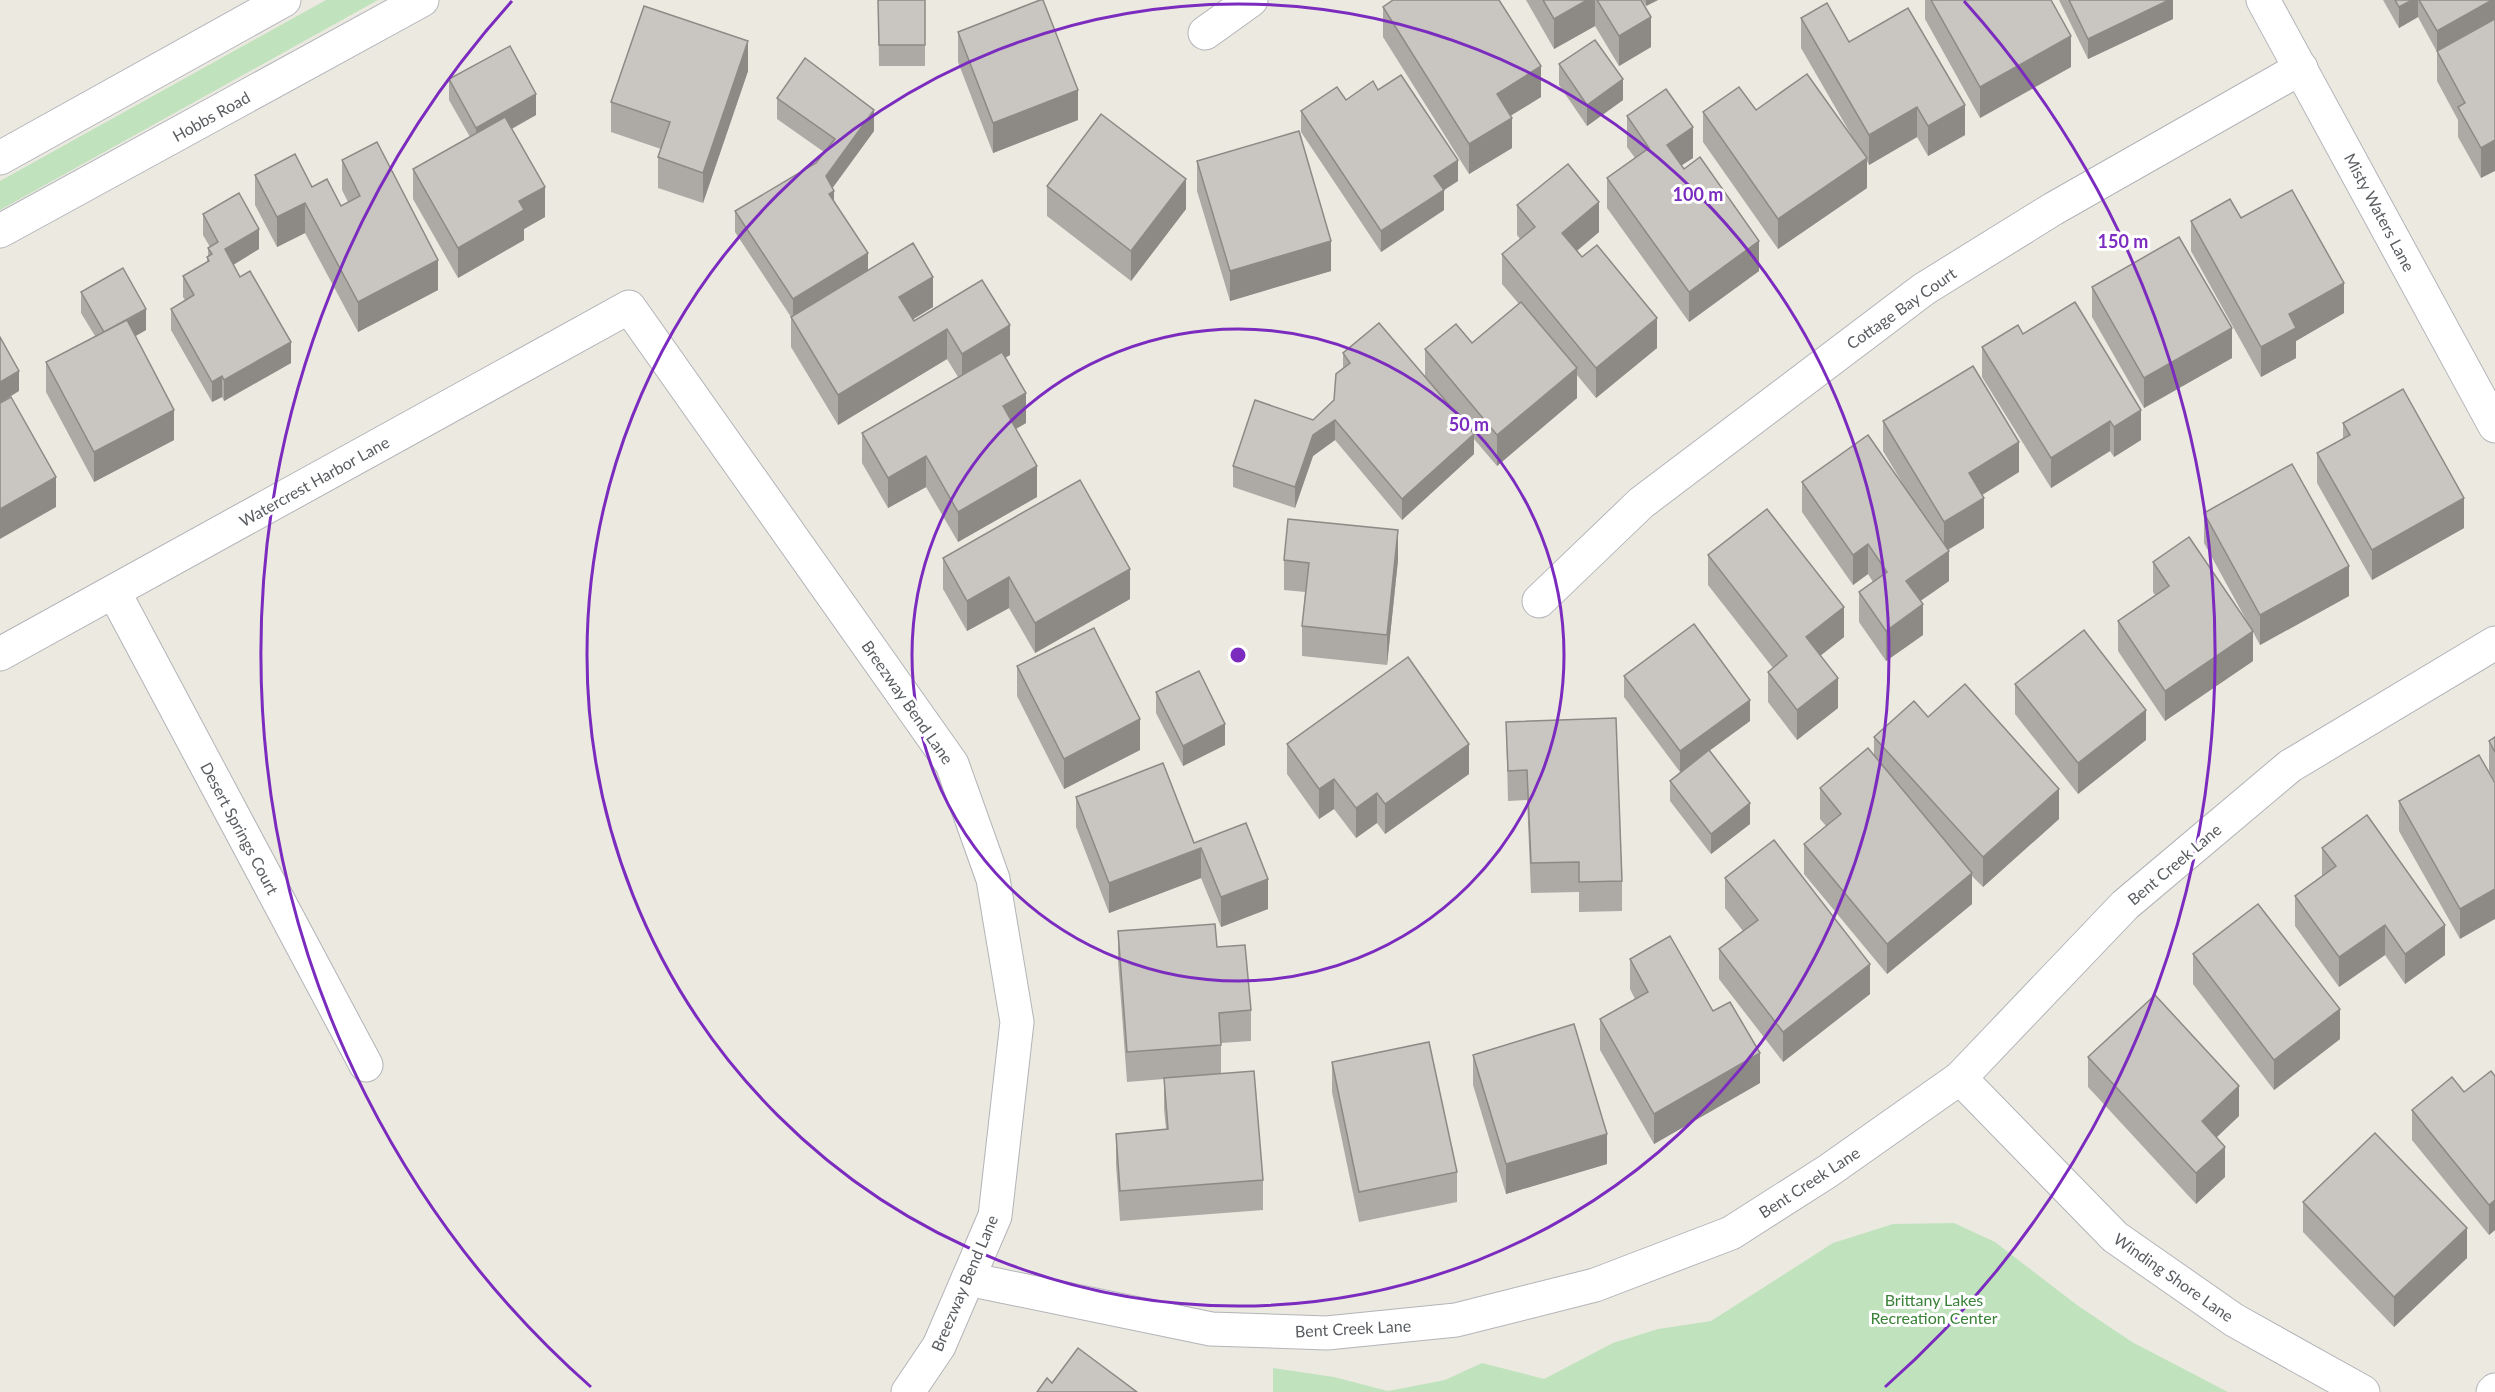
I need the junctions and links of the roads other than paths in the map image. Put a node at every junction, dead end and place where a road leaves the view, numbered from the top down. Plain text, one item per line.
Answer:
1 (284, 0) edge
2 (422, 0) edge
3 (1251, 0) edge
4 (2263, 0) edge
5 (1205, 33) dead end
6 (2301, 68) junction
7 (0, 158) edge
8 (0, 231) edge
9 (628, 307) joint
10 (2495, 426) edge
11 (114, 592) junction
12 (1539, 601) dead end
13 (2495, 644) edge
14 (0, 654) edge
15 (366, 1065) dead end
16 (1960, 1078) junction
17 (968, 1279) junction
18 (908, 1392) edge
19 (2363, 1392) edge

1 - 7 street
2 - 8 street, Hobbs Road
3 - 5 street
4 - 6 street, Misty Waters Lane
6 - 10 street, Misty Waters Lane
6 - 12 street, Cottage Bay Court
9 - 11 street, Watercrest Harbor Lane
9 - 17 street, Breezway Bend Lane
11 - 14 street, Watercrest Harbor Lane
11 - 15 street, Desert Springs Court
13 - 16 street, Bent Creek Lane
16 - 17 street, Bent Creek Lane
16 - 19 street, Winding Shore Lane
17 - 18 street, Breezway Bend Lane

